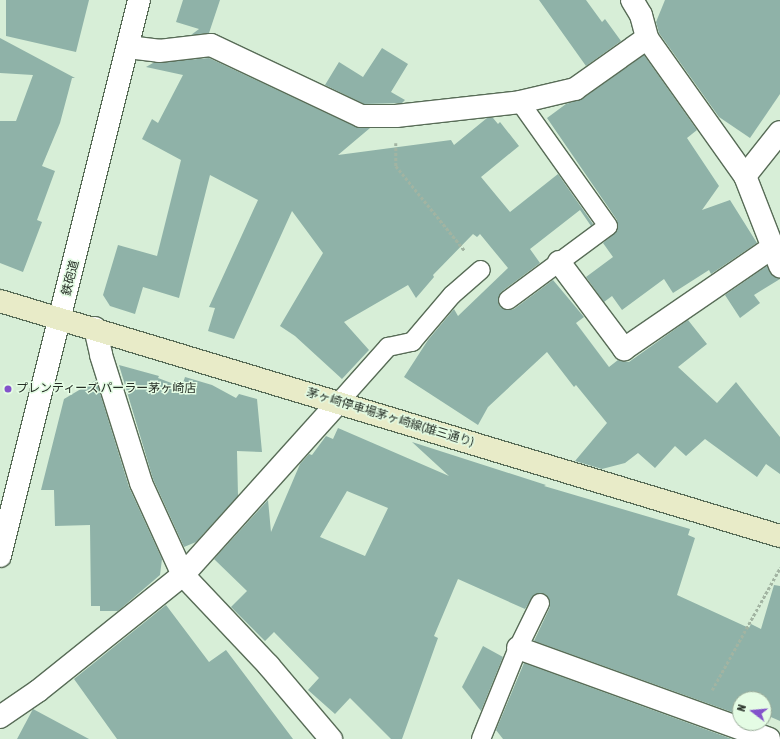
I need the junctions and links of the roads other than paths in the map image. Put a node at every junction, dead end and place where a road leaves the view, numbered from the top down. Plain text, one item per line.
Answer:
1 (139, 0) edge
2 (641, 5) edge
3 (647, 38) junction
4 (128, 47) junction
5 (520, 102) junction
6 (780, 132) edge
7 (745, 176) junction
8 (776, 256) edge
9 (559, 262) junction
10 (481, 270) road end
11 (508, 300) dead end
12 (0, 301) edge
13 (61, 318) junction
14 (95, 328) junction
15 (339, 402) junction
16 (780, 536) edge
17 (0, 556) edge
18 (183, 575) junction
19 (540, 602) dead end
20 (518, 648) junction
21 (0, 717) edge
22 (331, 739) edge
23 (481, 739) edge
24 (769, 739) edge

1 - 4 street, 鉄砲道
2 - 3 street
3 - 5 street
3 - 7 street
4 - 5 street
4 - 13 street, 鉄砲道
5 - 9 lane
6 - 7 street
7 - 8 street
8 - 9 street
9 - 11 lane
10 - 15 lane
12 - 13 main road, 茅ヶ崎停車場茅ヶ崎線(雄三通り)
13 - 14 main road, 茅ヶ崎停車場茅ヶ崎線(雄三通り)
13 - 17 street, 鉄砲道
14 - 15 main road, 茅ヶ崎停車場茅ヶ崎線(雄三通り)
14 - 18 street
15 - 16 main road, 茅ヶ崎停車場茅ヶ崎線(雄三通り)
15 - 18 street
18 - 21 street
18 - 22 street
19 - 20 lane
20 - 23 lane
20 - 24 street

